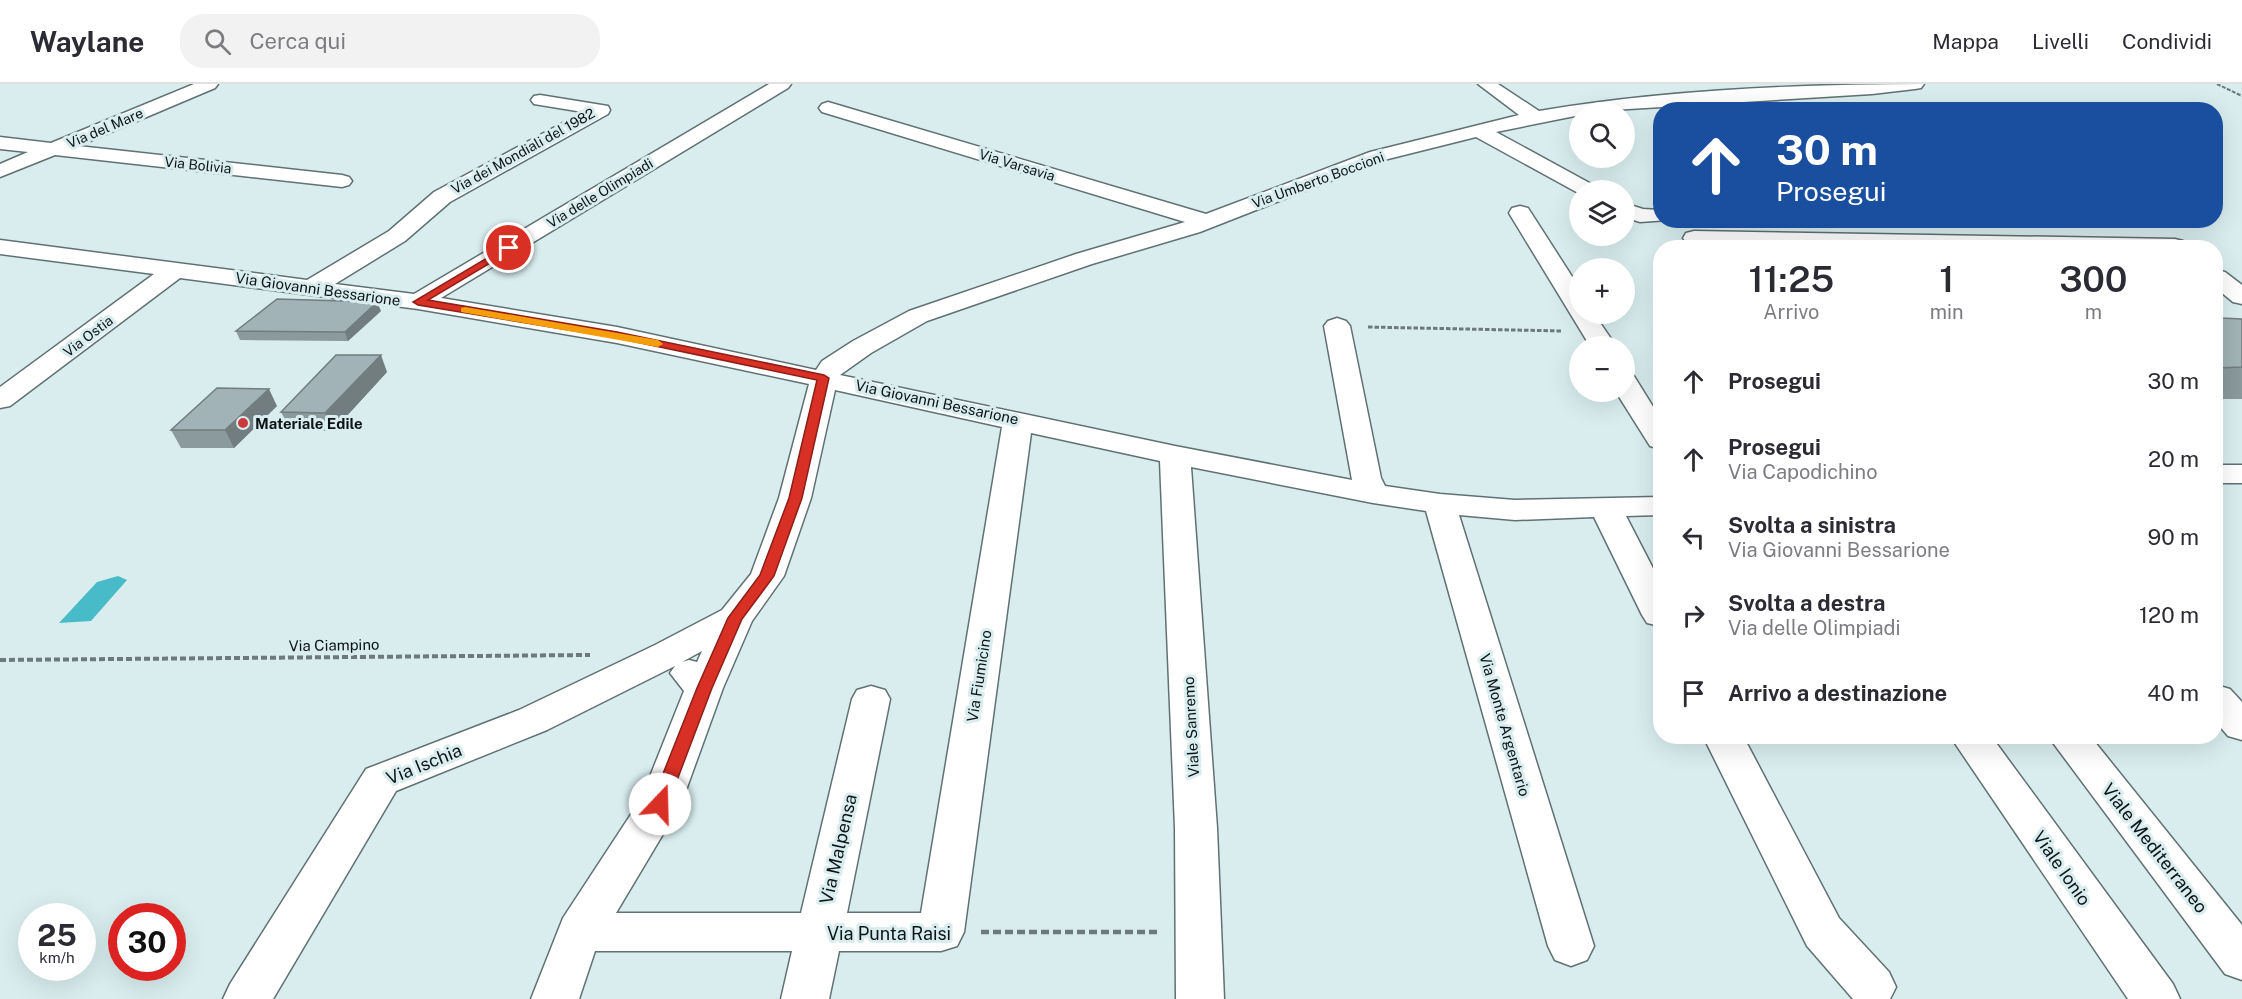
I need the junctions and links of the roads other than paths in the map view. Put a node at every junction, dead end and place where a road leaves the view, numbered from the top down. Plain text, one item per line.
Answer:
1 (209, 84) edge
2 (782, 84) edge
3 (1487, 84) edge
4 (1915, 84) edge
5 (540, 100) dead end
6 (1653, 102) edge
7 (1656, 102) edge
8 (828, 108) dead end
9 (1536, 117) junction
10 (1479, 131) junction
11 (0, 143) edge
12 (55, 149) junction
13 (0, 171) edge
14 (1570, 180) edge
15 (342, 181) dead end
16 (1521, 213) dead end
17 (1635, 213) edge
18 (1653, 216) edge
19 (1206, 221) junction
20 (1734, 228) edge
21 (2153, 228) edge
22 (1746, 238) junction
23 (1696, 240) edge
24 (1842, 240) edge
25 (2168, 240) edge
26 (0, 247) edge
27 (175, 270) junction
28 (2223, 282) edge
29 (311, 288) junction
30 (1569, 291) edge
31 (2242, 297) edge
32 (418, 302) junction
33 (1337, 326) road end
34 (824, 378) junction
35 (1635, 399) edge
36 (0, 400) edge
37 (1018, 420) junction
38 (1653, 429) edge
39 (1175, 455) junction
40 (2223, 474) edge
41 (2242, 474) edge
42 (1373, 494) junction
43 (1440, 504) junction
44 (1653, 506) edge
45 (1605, 507) junction
46 (1653, 601) edge
47 (735, 618) junction
48 (668, 654) junction
49 (704, 688) junction
50 (872, 699) dead end
51 (2223, 706) edge
52 (2242, 726) edge
53 (1727, 744) edge
54 (1975, 744) edge
55 (2073, 744) edge
56 (579, 932) junction
57 (941, 932) joint
58 (819, 933) junction
59 (1571, 946) dead end
60 (2242, 960) edge
61 (1872, 987) dead end
62 (247, 999) edge
63 (555, 999) edge
64 (804, 999) edge
65 (1200, 999) edge
66 (2156, 999) edge

1 - 12 street, Via del Mare
2 - 32 street, Via delle Olimpiadi
3 - 9 street
4 - 7 street, Via Umberto Boccioni
5 - 29 street, Via dei Mondiali del 1982
6 - 9 street, Via Umberto Boccioni
8 - 19 street, Via Varsavia
9 - 10 street, Via Umberto Boccioni
10 - 14 street
10 - 19 street, Via Umberto Boccioni
11 - 12 street, Via Bolivia
12 - 13 street, Via del Mare
12 - 15 street, Via Bolivia
16 - 30 street
17 - 18 street
19 - 34 street, Via Umberto Boccioni
20 - 22 street
21 - 25 street
22 - 23 street
22 - 24 street
26 - 27 street, Via Giovanni Bessarione
27 - 29 street, Via Giovanni Bessarione
27 - 36 street, Via Ostia
28 - 31 street
29 - 32 street, Via Giovanni Bessarione
32 - 34 street, Via Giovanni Bessarione
33 - 42 street
34 - 37 street, Via Giovanni Bessarione
34 - 47 street
35 - 38 street
37 - 39 street, Via Giovanni Bessarione
37 - 57 street, Via Fiumicino
39 - 42 street, Via Giovanni Bessarione
39 - 65 street, Viale Sanremo
40 - 41 street
42 - 43 street, Via Giovanni Bessarione
43 - 45 street, Via Giovanni Bessarione
43 - 59 street, Via Monte Argentario
44 - 45 street, Via Giovanni Bessarione
45 - 46 street
47 - 48 street, Via Ischia
47 - 49 street
48 - 49 street
48 - 62 street, Via Ischia
49 - 56 street
50 - 58 street, Via Malpensa
51 - 52 street
53 - 61 street
54 - 66 street, Viale Ionio
55 - 60 street, Viale Mediterraneo
56 - 58 street, Via Punta Raisi
56 - 63 street
57 - 58 street, Via Punta Raisi
58 - 64 street, Via Malpensa

